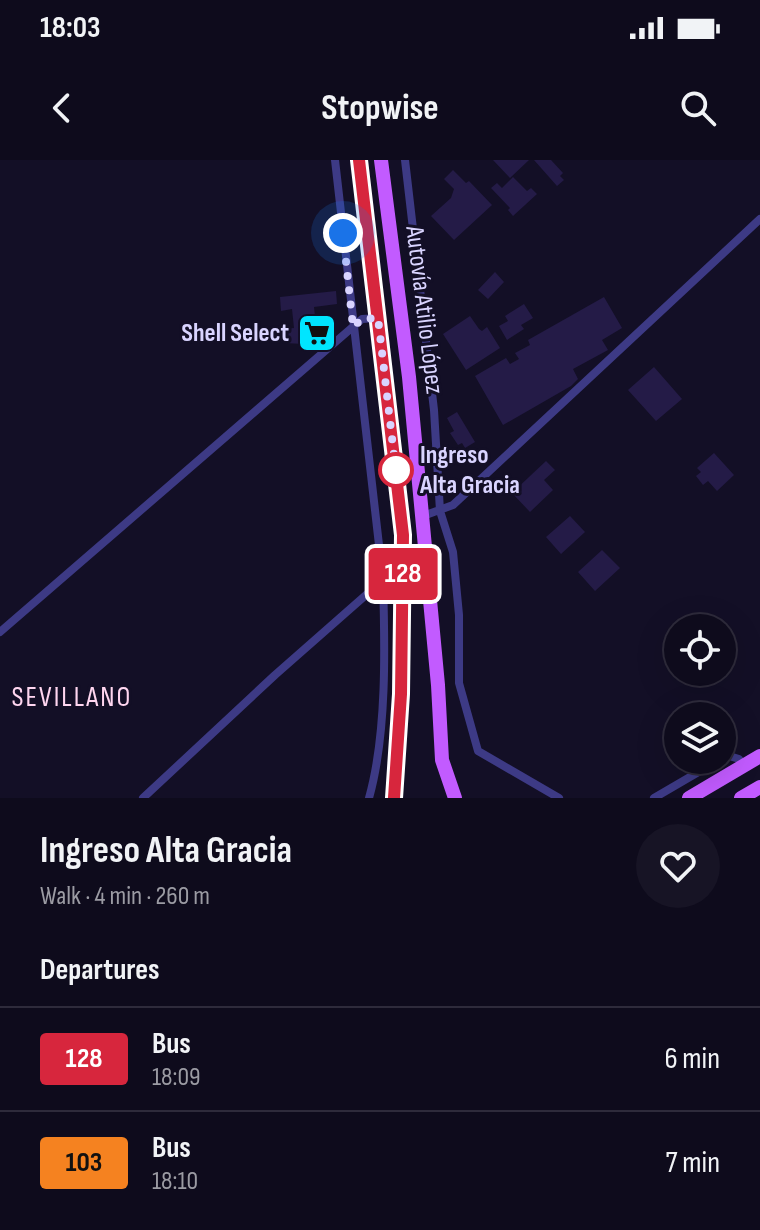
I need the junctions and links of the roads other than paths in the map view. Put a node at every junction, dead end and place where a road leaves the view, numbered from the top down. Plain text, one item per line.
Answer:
1 (335, 160) edge
2 (359, 160) edge
3 (381, 160) edge
4 (405, 160) edge
5 (760, 219) edge
6 (378, 318) junction
7 (353, 327) junction
8 (440, 511) junction
9 (423, 516) junction
10 (383, 580) junction
11 (0, 632) edge
12 (760, 756) edge
13 (736, 758) edge
14 (743, 766) junction
15 (695, 774) edge
16 (760, 787) edge
17 (143, 798) edge
18 (369, 798) edge
19 (394, 798) edge
20 (455, 798) edge
21 (559, 798) edge
22 (654, 798) edge
23 (689, 798) edge
24 (741, 798) edge

1 - 7 street
2 - 6 main road, Autovía Atilio López
3 - 9 main road, Autovía Atilio López
4 - 8 street
5 - 8 street
6 - 7 street
6 - 19 main road, Autovía Atilio López
7 - 10 street
7 - 11 street
8 - 9 street
8 - 21 street
9 - 20 main road, Autovía Atilio López
10 - 17 street
10 - 18 street
12 - 14 main road
13 - 14 street
14 - 23 main road
15 - 22 street
16 - 24 main road

